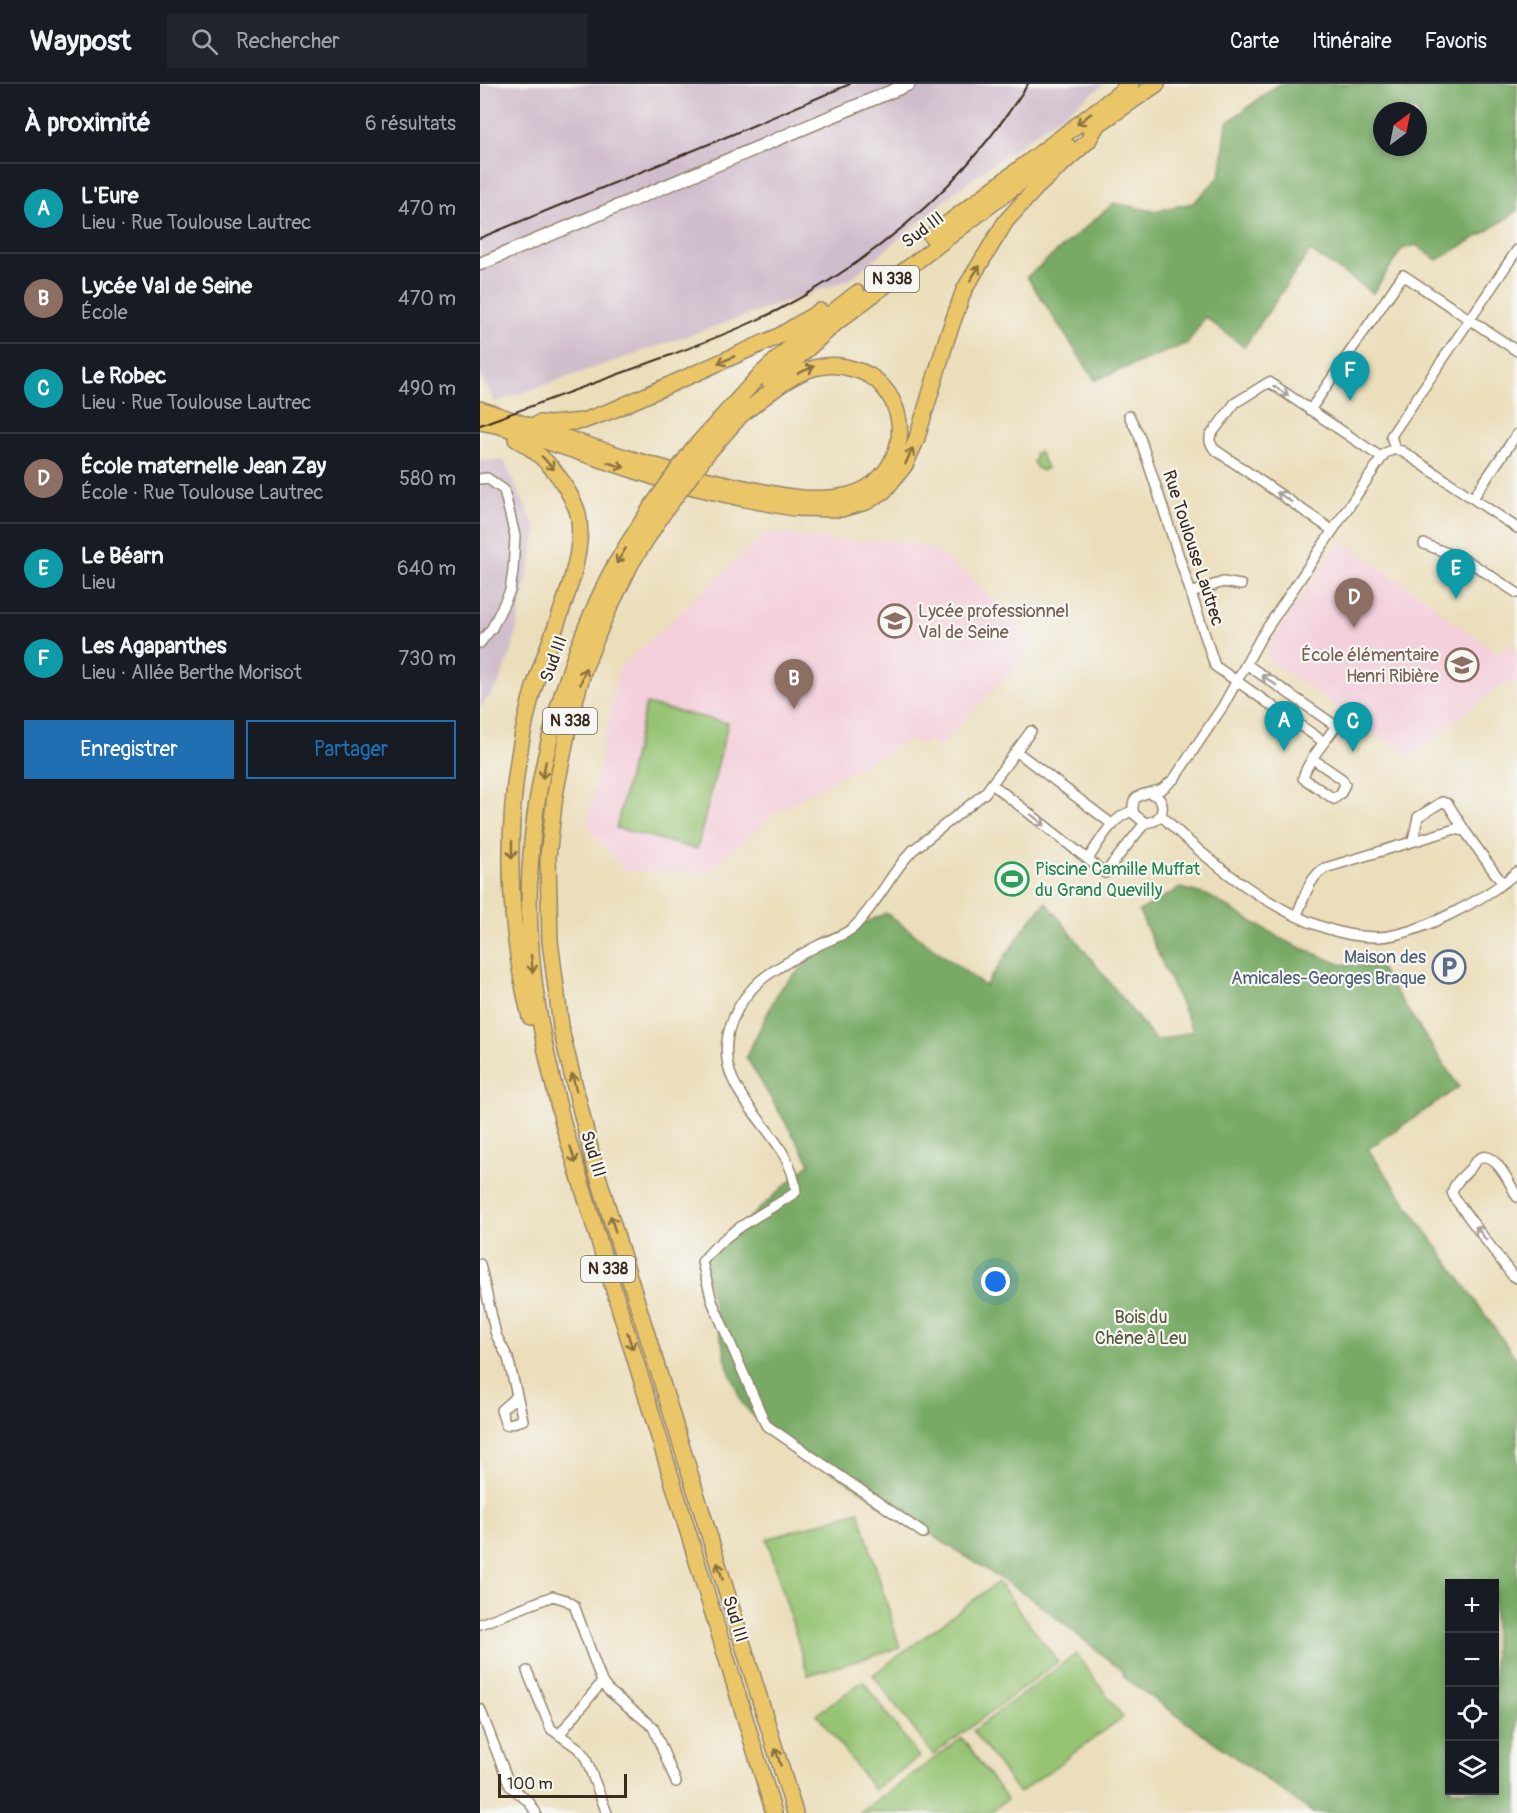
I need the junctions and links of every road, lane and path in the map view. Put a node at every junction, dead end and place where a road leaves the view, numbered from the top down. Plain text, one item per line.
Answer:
1 (909, 84) edge
2 (1131, 84) edge
3 (1157, 84) edge
4 (1097, 125) junction
5 (1517, 250) edge
6 (480, 264) edge
7 (852, 297) junction
8 (1470, 320) junction
9 (1517, 351) edge
10 (1310, 410) junction
11 (741, 415) junction
12 (1129, 416) dead end
13 (483, 417) edge
14 (1517, 434) edge
15 (1395, 449) junction
16 (699, 452) junction
17 (1382, 458) junction
18 (480, 479) edge
19 (1473, 498) junction
20 (658, 509) junction
21 (1517, 528) edge
22 (1332, 530) junction
23 (1424, 544) dead end
24 (1240, 585) dead end
25 (1191, 593) junction
26 (1517, 593) edge
27 (480, 643) edge
28 (1246, 664) junction
29 (1237, 681) junction
30 (1031, 731) dead end
31 (1324, 742) junction
32 (1016, 751) junction
33 (1313, 759) junction
34 (1174, 779) junction
35 (992, 784) junction
36 (1149, 793) junction
37 (1162, 810) junction
38 (1133, 811) junction
39 (1145, 822) junction
40 (1113, 825) junction
41 (1465, 831) junction
42 (1413, 841) junction
43 (1088, 859) junction
44 (1517, 872) edge
45 (1509, 879) edge
46 (1297, 915) junction
47 (564, 1127) junction
48 (1517, 1197) edge
49 (480, 1264) edge
50 (1517, 1278) edge
51 (517, 1396) dead end
52 (923, 1533) dead end
53 (480, 1624) edge
54 (527, 1671) dead end
55 (602, 1682) junction
56 (480, 1709) edge
57 (559, 1735) junction
58 (676, 1782) dead end
59 (536, 1813) edge
60 (606, 1813) edge
61 (774, 1813) edge
62 (795, 1813) edge

1 - 6 street
2 -> 7 highway, Sud III / N 338
3 - 4 highway, Sud III / N 338
4 - 11 highway, Sud III / N 338
13 -> 4 highway
5 - 8 street
7 -> 13 highway
7 - 16 highway, Sud III / N 338
8 - 9 street
8 - 10 street
8 - 15 street
10 - 17 street
22 -> 10 street
11 -> 13 highway
11 - 16 highway, Sud III / N 338
12 - 25 street, Rue Toulouse Lautrec
13 -> 47 highway
14 - 19 street
15 - 17 street
15 - 19 street
16 - 20 highway, N 338, bridge
17 - 22 street
18 - 27 street
19 - 21 street
20 -> 47 highway, Sud III / N 338
62 -> 20 highway, Sud III / N 338
22 - 28 street
23 - 26 street
24 - 25 street
25 - 29 street, Rue Toulouse Lautrec
28 - 29 street
31 -> 28 street
29 - 31 street, Rue Toulouse Lautrec
29 - 34 street
30 - 32 street
31 - 33 street
32 - 35 street
32 - 40 street
33 - 33 street
34 - 36 street
34 - 37 street
35 -> 43 street
35 - 52 street
36 - 37 street
36 - 38 street
37 - 39 street
37 - 46 street
38 - 39 street
38 - 40 street
39 - 43 street
40 - 43 street
41 - 42 street
41 - 42 street
41 - 45 street
42 - 46 street
44 - 45 street
45 - 46 street
47 -> 61 highway, Sud III / N 338
50 -> 48 street
49 - 51 street
53 - 55 street
54 - 57 street
55 - 57 street
55 - 58 street
56 - 59 street
57 - 60 street

